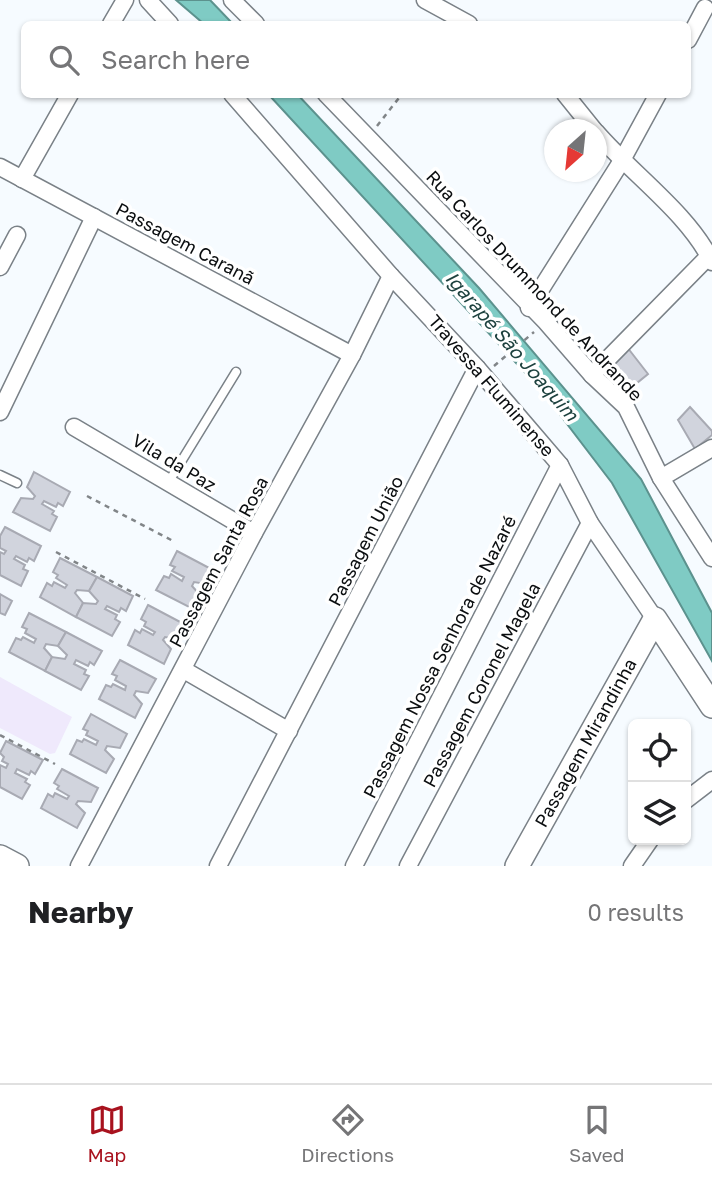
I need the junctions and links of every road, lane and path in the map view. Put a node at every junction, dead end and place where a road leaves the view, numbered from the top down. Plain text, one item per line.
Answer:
1 (125, 0) edge
2 (148, 0) edge
3 (232, 0) edge
4 (425, 0) edge
5 (703, 6) edge
6 (113, 21) edge
7 (167, 21) edge
8 (254, 21) edge
9 (464, 21) edge
10 (691, 33) edge
11 (68, 98) edge
12 (235, 98) edge
13 (330, 98) edge
14 (399, 98) edge
15 (568, 98) edge
16 (656, 98) edge
17 (586, 119) edge
18 (369, 137) junction
19 (607, 145) edge
20 (621, 162) junction
21 (0, 167) edge
22 (22, 179) junction
23 (94, 217) junction
24 (17, 235) dead end
25 (711, 259) edge
26 (0, 267) edge
27 (391, 276) junction
28 (528, 308) junction
29 (545, 323) junction
30 (352, 355) junction
31 (480, 371) junction
32 (236, 372) dead end
33 (592, 375) junction
34 (0, 412) edge
35 (74, 427) dead end
36 (712, 449) edge
37 (560, 465) junction
38 (0, 475) edge
39 (661, 478) junction
40 (168, 483) junction
41 (17, 484) dead end
42 (87, 496) dead end
43 (590, 523) junction
44 (254, 533) junction
45 (175, 542) dead end
46 (710, 551) edge
47 (56, 552) dead end
48 (145, 599) dead end
49 (654, 619) junction
50 (184, 670) junction
51 (712, 706) edge
52 (289, 731) junction
53 (0, 735) edge
54 (55, 764) dead end
55 (712, 780) edge
56 (691, 796) edge
57 (647, 845) edge
58 (0, 857) edge
59 (17, 866) edge
60 (79, 866) edge
61 (219, 866) edge
62 (354, 866) edge
63 (408, 866) edge
64 (517, 866) edge
65 (632, 866) edge

1 - 6 street
2 - 7 street
3 - 8 street
4 - 9 street
5 - 10 street
11 - 22 street
12 - 27 street, Travessa Fluminense
13 - 18 street, Rua Carlos Drummond de Andrande
14 - 18 path
15 - 17 street
16 - 20 street
18 - 28 street, Rua Carlos Drummond de Andrande
19 - 20 street
20 - 25 street
20 - 28 street
21 - 22 street, Passagem Caranã
22 - 23 street, Passagem Caranã
23 - 30 street, Passagem Caranã
23 - 34 street
24 - 26 street
25 - 33 street
27 - 30 street, Passagem Santa Rosa
27 - 31 street, Travessa Fluminense
28 - 29 street, Rua Carlos Drummond de Andrande
29 - 31 path
29 - 33 street, Rua Carlos Drummond de Andrande
30 - 44 street, Passagem Santa Rosa
31 - 37 street, Travessa Fluminense
31 - 52 street, Passagem União
32 - 40 lane
33 - 39 street, Rua Carlos Drummond de Andrande
35 - 40 street, Vila da Paz
36 - 39 street
37 - 43 street, Travessa Fluminense
37 - 62 street, Passagem Nossa Senhora de Nazaré
38 - 41 lane
39 - 46 street, Rua Carlos Drummond de Andrande
40 - 44 street, Vila da Paz
42 - 45 path
43 - 49 street, Travessa Fluminense
43 - 63 street, Passagem Coronel Magela
44 - 50 street, Passagem Santa Rosa
47 - 48 path
49 - 51 street, Travessa Fluminense
49 - 64 street, Passagem Mirandinha
50 - 52 street
50 - 60 street, Passagem Santa Rosa
52 - 61 street, Passagem União
53 - 54 path
55 - 56 street
57 - 65 street
58 - 59 street

